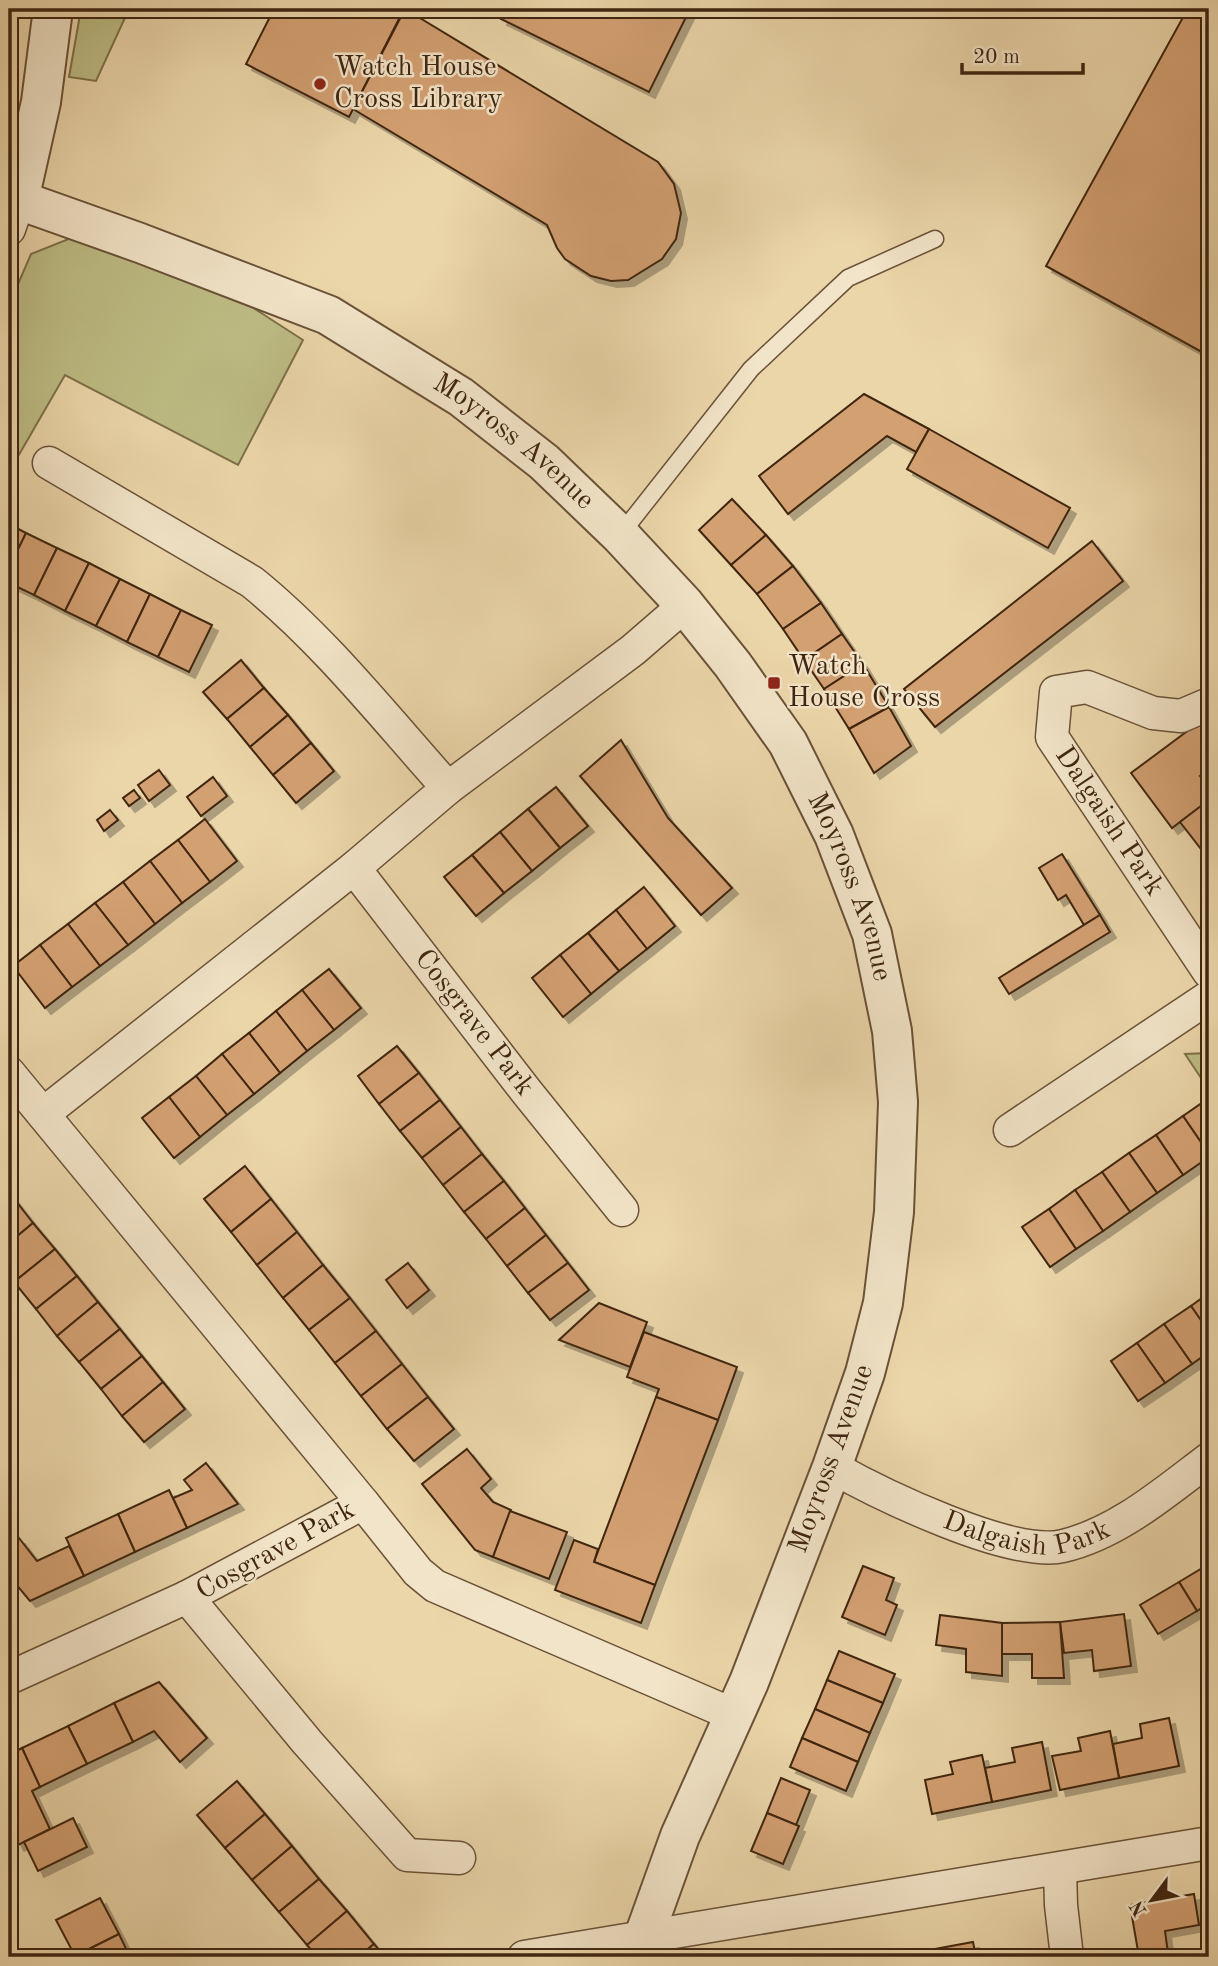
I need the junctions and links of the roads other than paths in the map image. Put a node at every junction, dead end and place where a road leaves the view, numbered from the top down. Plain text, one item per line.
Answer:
1 (53, 9) edge
2 (14, 214) edge
3 (935, 239) dead end
4 (49, 463) dead end
5 (620, 535) junction
6 (685, 605) junction
7 (1209, 704) edge
8 (448, 788) junction
9 (354, 868) junction
10 (1209, 972) edge
11 (1209, 997) edge
12 (9, 1073) edge
13 (43, 1114) junction
14 (1010, 1130) dead end
15 (622, 1210) dead end
16 (1209, 1459) edge
17 (832, 1467) junction
18 (363, 1503) junction
19 (187, 1597) junction
20 (9, 1678) edge
21 (734, 1715) junction
22 (1209, 1843) edge
23 (459, 1858) dead end
24 (1060, 1869) junction
25 (641, 1948) edge
26 (524, 1957) edge
27 (1068, 1957) edge

1 - 2 street
2 - 5 street, Moyross Avenue
3 - 5 lane
4 - 8 street
5 - 6 street, Moyross Avenue
6 - 8 street
6 - 17 street, Moyross Avenue
7 - 10 street, Dalgaish Park
8 - 9 street
9 - 13 street
9 - 15 street, Cosgrave Park
11 - 14 street
12 - 13 street, Cosgrave Park
13 - 18 street, Cosgrave Park
16 - 17 street, Dalgaish Park
17 - 21 street, Moyross Avenue
18 - 19 street, Cosgrave Park
18 - 21 street
19 - 20 street
19 - 23 street, Cosgrave Park
21 - 25 street, Moyross Avenue
22 - 24 street
24 - 25 street
24 - 27 street
25 - 26 street

